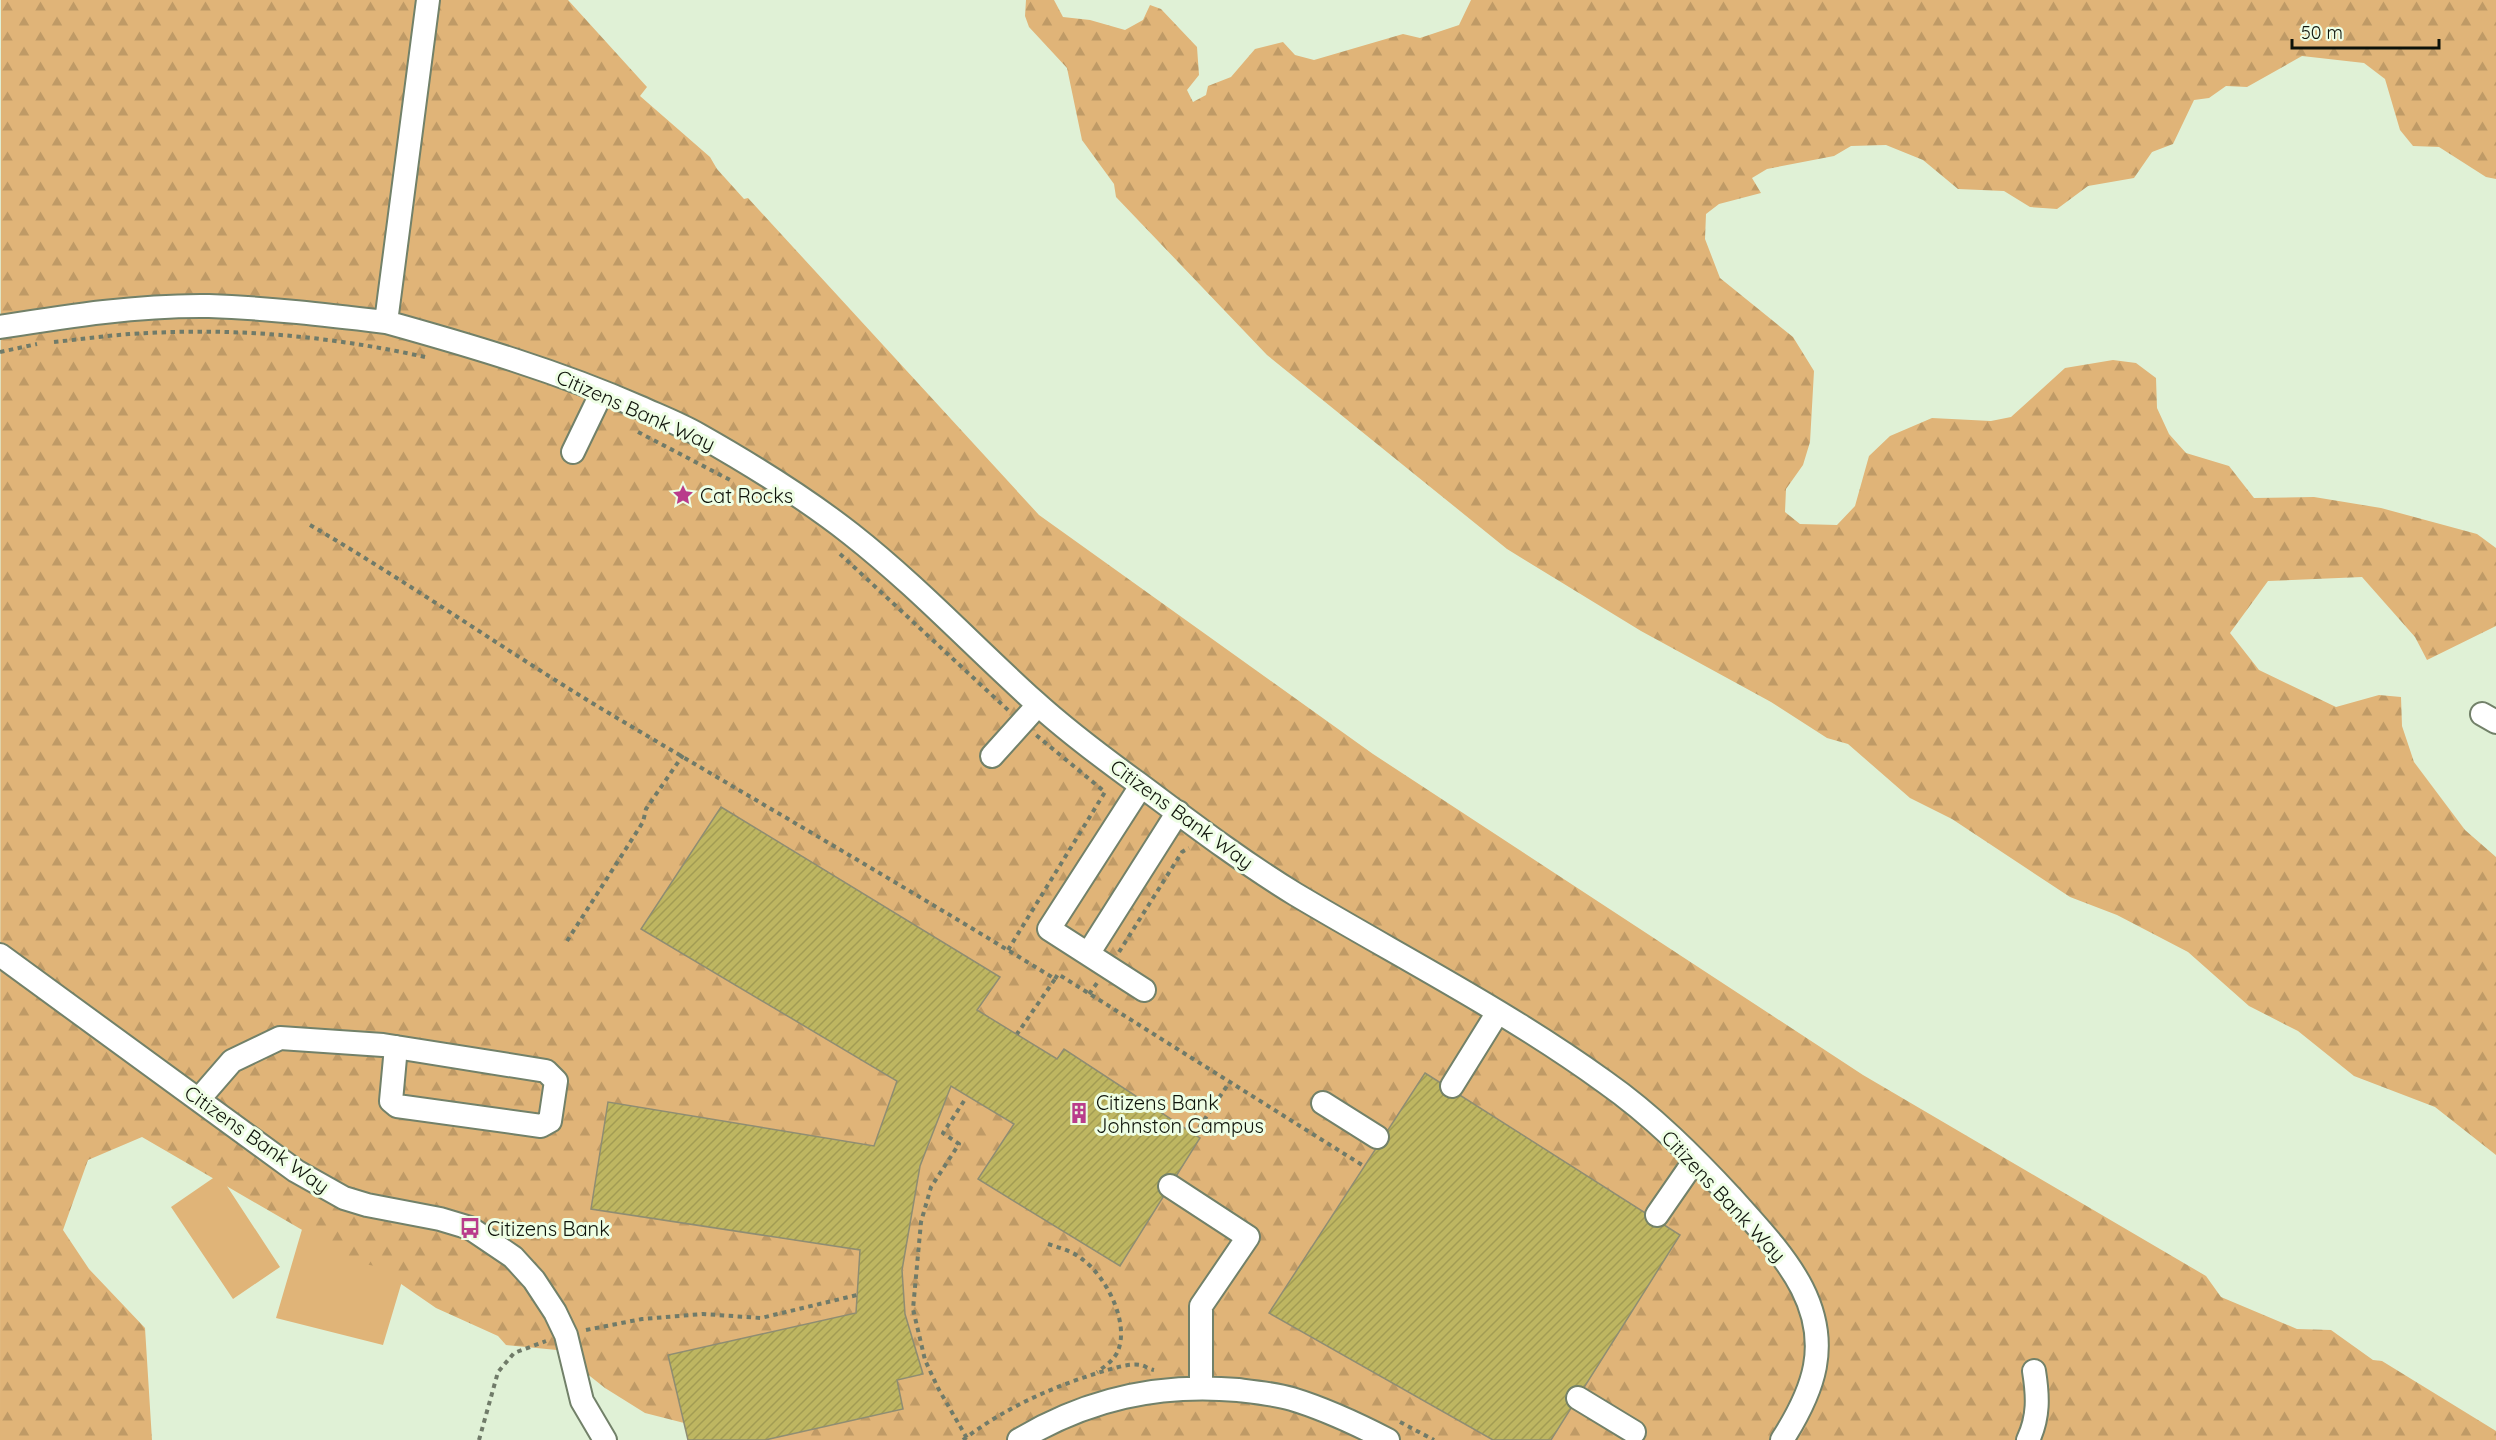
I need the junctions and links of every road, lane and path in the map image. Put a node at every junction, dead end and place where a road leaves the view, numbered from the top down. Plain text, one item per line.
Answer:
1 (428, 0) edge
2 (386, 322) junction
3 (0, 327) edge
4 (48, 342) dead end
5 (39, 344) dead end
6 (0, 352) edge
7 (427, 357) dead end
8 (602, 392) junction
9 (629, 427) dead end
10 (573, 452) dead end
11 (735, 482) dead end
12 (310, 525) dead end
13 (837, 552) dead end
14 (1038, 705) junction
15 (1022, 723) junction
16 (683, 755) junction
17 (992, 756) dead end
18 (1141, 786) junction
19 (1178, 812) junction
20 (1199, 854) dead end
21 (567, 941) dead end
22 (1008, 950) junction
23 (1088, 954) junction
24 (0, 956) edge
25 (1108, 968) junction
26 (1055, 979) junction
27 (1144, 990) dead end
28 (1089, 994) junction
29 (1498, 1012) junction
30 (1017, 1034) dead end
31 (396, 1047) junction
32 (1229, 1083) junction
33 (1452, 1086) dead end
34 (199, 1099) junction
35 (964, 1101) dead end
36 (1323, 1103) dead end
37 (1194, 1135) dead end
38 (1377, 1137) dead end
39 (1695, 1160) junction
40 (1362, 1165) dead end
41 (1170, 1186) dead end
42 (1657, 1215) dead end
43 (1048, 1245) dead end
44 (857, 1295) dead end
45 (566, 1335) junction
46 (2034, 1371) dead end
47 (1094, 1374) dead end
48 (1201, 1387) junction
49 (1578, 1398) dead end
50 (1634, 1432) dead end
51 (479, 1440) edge
52 (605, 1440) edge
53 (968, 1440) edge
54 (1019, 1440) edge
55 (1388, 1440) edge
56 (1782, 1440) edge
57 (2028, 1440) edge

1 - 2 lane
2 - 3 lane, Citizens Bank Way
2 - 8 lane, Citizens Bank Way
4 - 7 path
5 - 6 path
8 - 10 lane
8 - 14 lane, Citizens Bank Way
9 - 11 path
12 - 16 path
13 - 15 path
14 - 15 lane
14 - 18 lane, Citizens Bank Way
15 - 17 lane
15 - 22 path
16 - 21 path
16 - 22 path
18 - 19 lane, Citizens Bank Way
18 - 23 lane
19 - 23 lane
19 - 29 lane, Citizens Bank Way
20 - 25 path
22 - 26 path
23 - 25 lane
24 - 34 lane, Citizens Bank Way
25 - 27 lane
25 - 28 path
26 - 28 path
26 - 30 path
28 - 32 path
29 - 33 lane
29 - 39 lane, Citizens Bank Way
31 - 31 lane
31 - 34 lane
32 - 37 path
32 - 40 path
34 - 45 lane, Citizens Bank Way
35 - 53 path
36 - 38 lane
39 - 42 lane
39 - 56 lane, Citizens Bank Way
41 - 48 lane
43 - 47 path
44 - 45 path
45 - 51 path
45 - 52 lane, Citizens Bank Way
46 - 57 lane
48 - 54 lane
48 - 55 lane
49 - 50 lane

